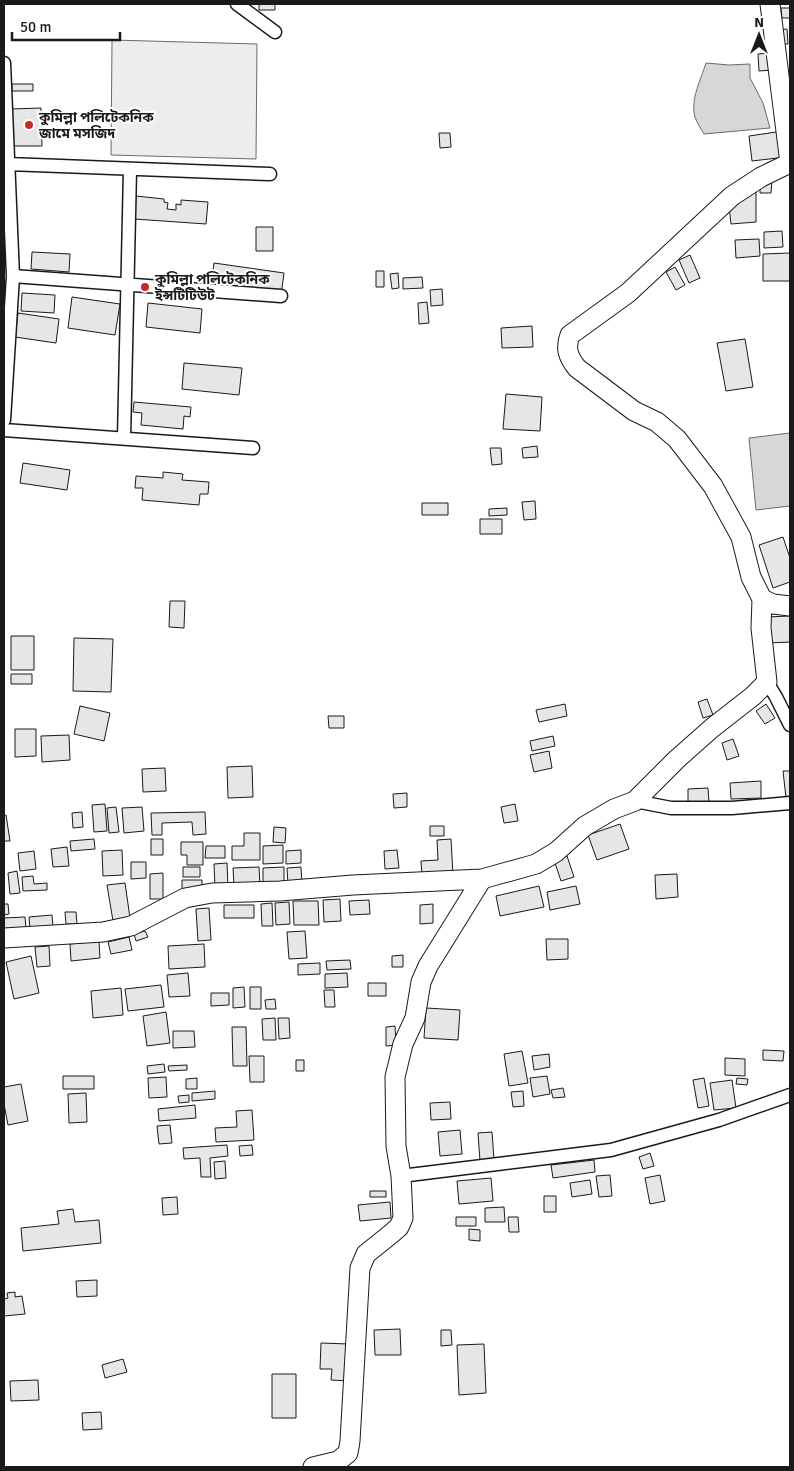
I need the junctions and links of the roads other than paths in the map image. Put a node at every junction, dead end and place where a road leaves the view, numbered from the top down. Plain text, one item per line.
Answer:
1 (236, 4) edge
2 (770, 4) edge
3 (275, 32) dead end
4 (4, 63) edge
5 (4, 75) edge
6 (790, 163) edge
7 (8, 164) junction
8 (130, 170) junction
9 (270, 174) dead end
10 (13, 276) junction
11 (281, 296) dead end
12 (4, 420) edge
13 (4, 430) edge
14 (124, 438) junction
15 (253, 448) dead end
16 (762, 599) junction
17 (790, 606) edge
18 (766, 682) junction
19 (790, 725) edge
20 (635, 801) junction
21 (790, 803) edge
22 (482, 879) junction
23 (4, 938) edge
24 (790, 1095) edge
25 (401, 1176) junction
26 (313, 1467) edge

1 - 3 street
2 - 6 street
4 - 5 street
5 - 7 street
6 - 16 street
7 - 8 street
7 - 10 street
8 - 9 street
8 - 14 street
10 - 11 street
10 - 12 street
13 - 14 street
14 - 15 street
16 - 17 street
16 - 18 street
18 - 19 street
18 - 20 street
20 - 21 street
20 - 22 street
22 - 23 street
22 - 25 street
24 - 25 street
25 - 26 street

